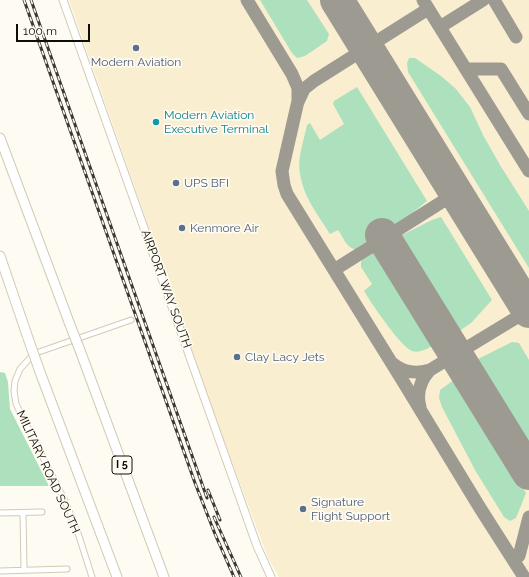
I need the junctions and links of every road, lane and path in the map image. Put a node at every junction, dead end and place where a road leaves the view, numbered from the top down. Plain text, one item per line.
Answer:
1 (63, 0) edge
2 (0, 138) edge
3 (0, 256) edge
4 (131, 320) dead end
5 (42, 512) dead end
6 (0, 513) edge
7 (23, 513) junction
8 (68, 569) dead end
9 (0, 570) edge
10 (24, 570) junction
11 (92, 577) edge
12 (117, 577) edge
13 (164, 577) edge
14 (271, 577) edge

1 - 14 main road, AIRPORT WAY SOUTH
2 - 13 highway, I 5, bridge
3 - 12 highway, bridge
4 - 11 street, MILITARY ROAD SOUTH
5 - 7 street
6 - 7 street
7 - 10 street
8 - 10 street
9 - 10 street

